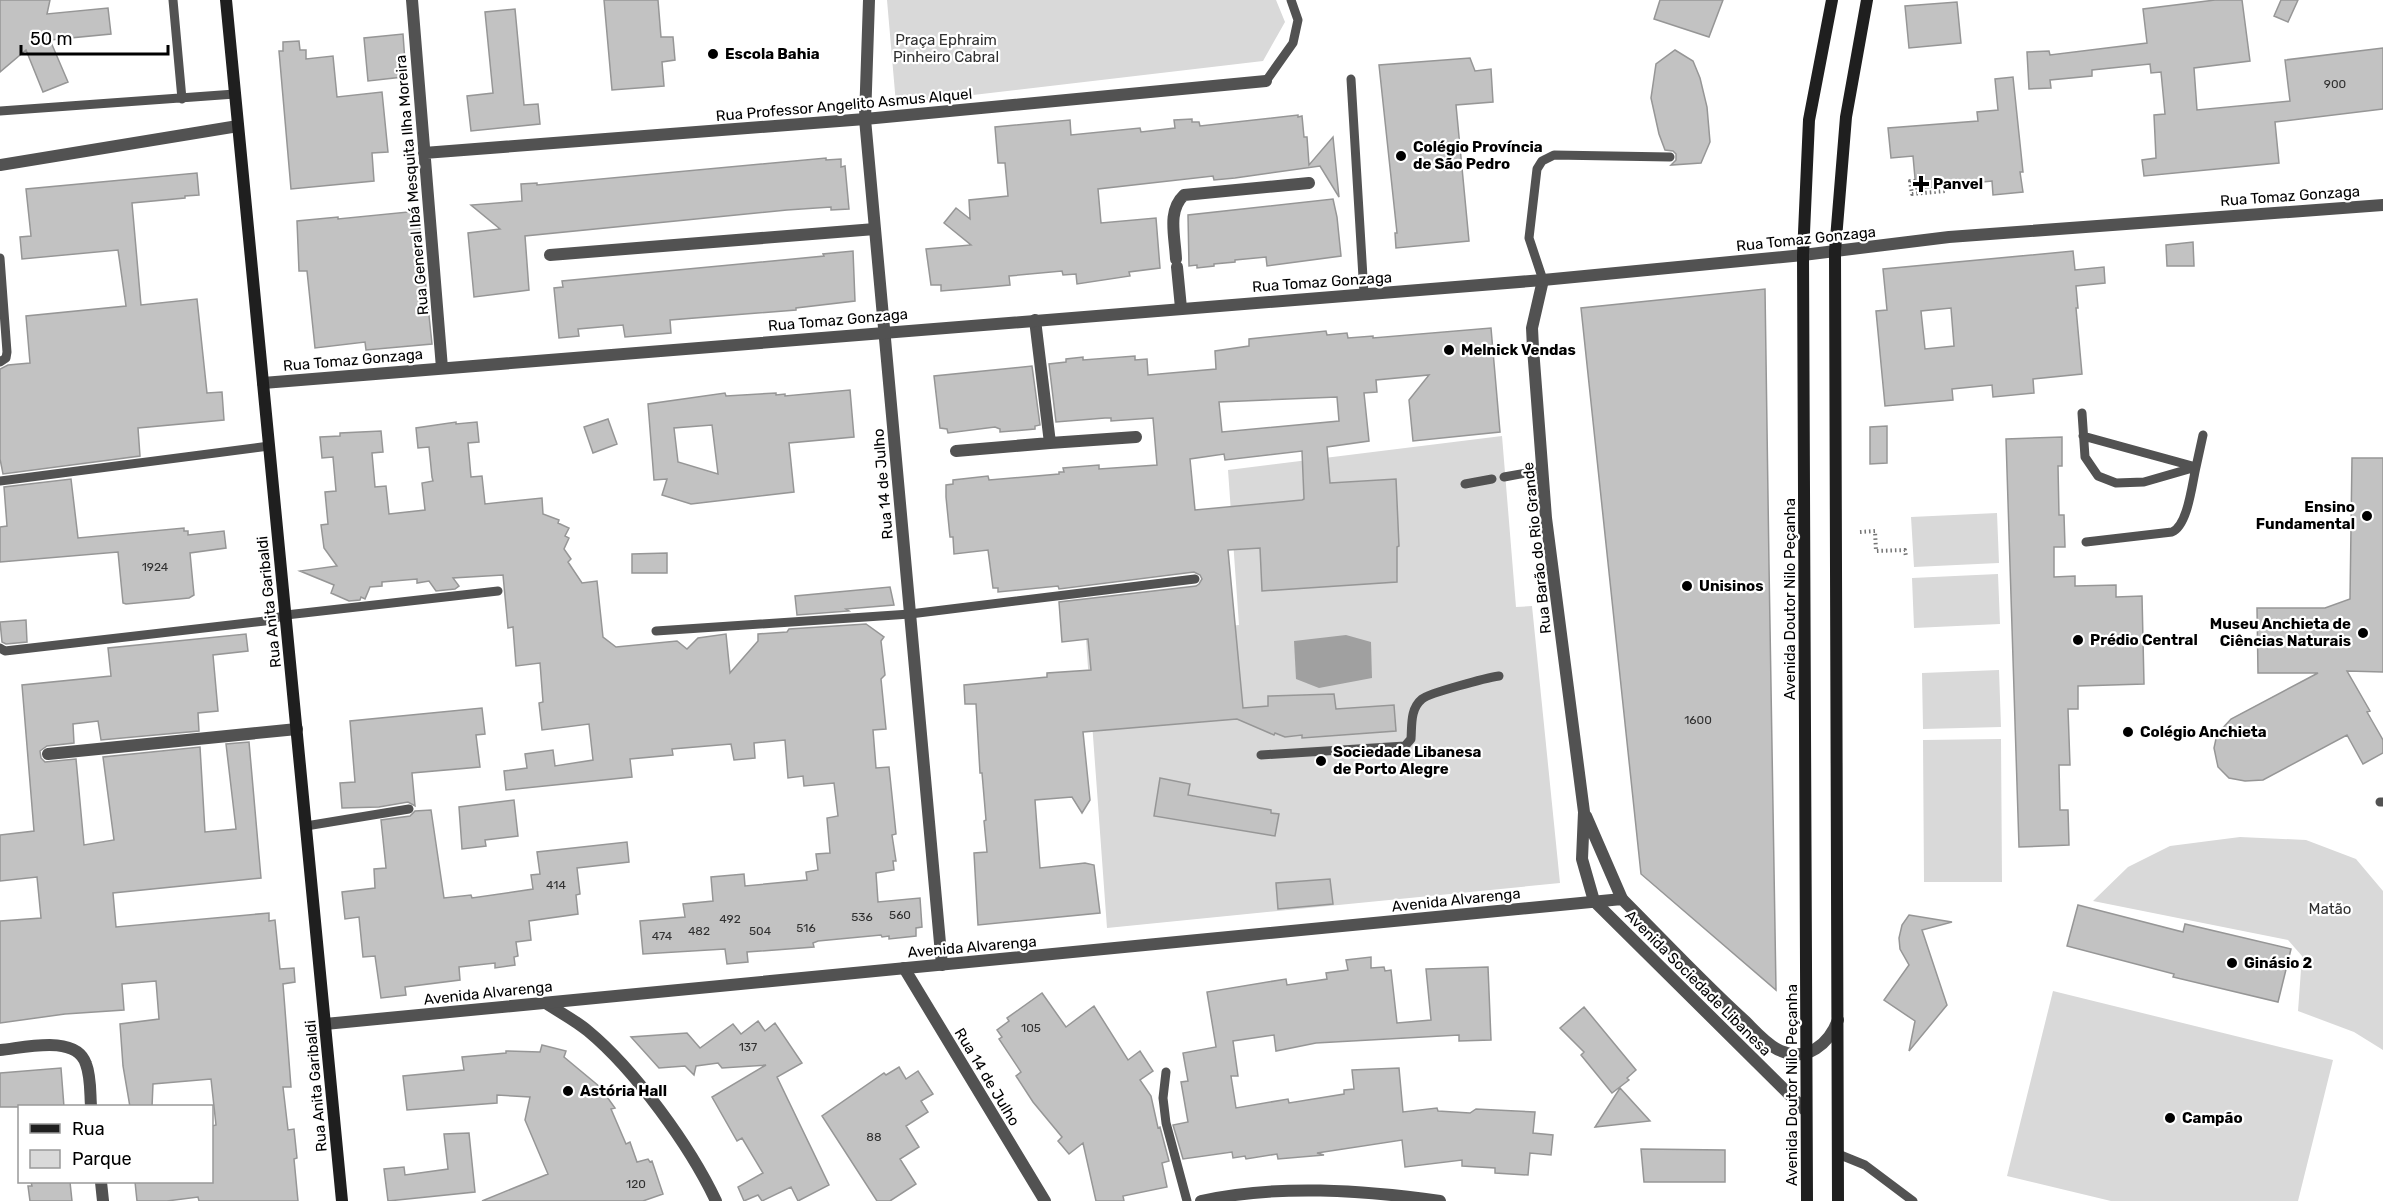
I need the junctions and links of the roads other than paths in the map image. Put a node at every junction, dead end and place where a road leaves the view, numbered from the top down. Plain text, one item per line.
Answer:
1 (173, 0) edge
2 (226, 0) edge
3 (412, 0) edge
4 (869, 0) edge
5 (1291, 0) edge
6 (1832, 0) edge
7 (1867, 0) edge
8 (1351, 79) dead end
9 (1266, 81) joint
10 (235, 94) junction
11 (182, 99) junction
12 (0, 111) edge
13 (865, 119) junction
14 (238, 126) junction
15 (424, 153) junction
16 (1670, 157) dead end
17 (0, 165) edge
18 (1309, 183) dead end
19 (2383, 205) edge
20 (875, 229) junction
21 (1835, 251) junction
22 (550, 255) dead end
23 (1803, 255) junction
24 (0, 258) edge
25 (1543, 280) junction
26 (1364, 294) junction
27 (1181, 308) junction
28 (1035, 320) junction
29 (884, 331) junction
30 (0, 362) edge
31 (442, 368) junction
32 (263, 383) junction
33 (2082, 412) dead end
34 (2203, 435) dead end
35 (2083, 436) junction
36 (1136, 437) dead end
37 (1050, 443) junction
38 (269, 446) junction
39 (956, 452) dead end
40 (2196, 467) junction
41 (1543, 470) junction
42 (1504, 477) dead end
43 (1492, 479) dead end
44 (0, 481) edge
45 (1465, 484) dead end
46 (2086, 542) dead end
47 (1195, 579) dead end
48 (498, 591) dead end
49 (910, 614) junction
50 (285, 615) junction
51 (656, 631) dead end
52 (0, 648) edge
53 (1499, 676) dead end
54 (297, 729) junction
55 (48, 754) dead end
56 (1261, 755) dead end
57 (409, 809) dead end
58 (1584, 812) junction
59 (306, 826) junction
60 (1622, 899) junction
61 (1594, 902) junction
62 (942, 964) junction
63 (904, 968) junction
64 (1695, 1002) junction
65 (546, 1003) junction
66 (1729, 1006) junction
67 (1838, 1020) junction
68 (325, 1024) junction
69 (0, 1050) edge
70 (1806, 1053) junction
71 (1166, 1072) dead end
72 (92, 1105) edge
73 (1806, 1111) junction
74 (1838, 1154) junction
75 (101, 1183) edge
76 (103, 1201) edge
77 (342, 1201) edge
78 (716, 1201) edge
79 (1045, 1201) edge
80 (1187, 1201) edge
81 (1201, 1201) edge
82 (1440, 1201) edge
83 (1807, 1201) edge
84 (1838, 1201) edge
85 (1913, 1201) edge

1 - 11 lane
2 - 10 main road, Rua Anita Garibaldi
3 - 15 street, Rua General Ibá Mesquita Ilha Moreira
4 - 13 street, Rua 14 de Julho
5 - 9 lane
6 - 23 main road, Avenida Doutor Nilo Peçanha
7 - 21 main road
8 - 26 lane
9 - 13 street, Rua Professor Angelito Asmus Alquel
10 - 11 lane
10 - 14 main road, Rua Anita Garibaldi
11 - 12 lane
13 - 15 street, Rua Professor Angelito Asmus Alquel
13 - 20 street, Rua 14 de Julho
14 - 17 street
14 - 32 main road, Rua Anita Garibaldi
15 - 31 street, Rua General Ibá Mesquita Ilha Moreira
16 - 25 lane
18 - 27 street
19 - 21 street, Rua Tomaz Gonzaga
20 - 22 street
20 - 29 street, Rua 14 de Julho
21 - 23 street, Rua Tomaz Gonzaga
21 - 67 main road
23 - 25 street, Rua Tomaz Gonzaga
23 - 70 main road, Avenida Doutor Nilo Peçanha
24 - 30 lane
25 - 26 street, Rua Tomaz Gonzaga
25 - 41 street, Rua Barão do Rio Grande
26 - 27 street, Rua Tomaz Gonzaga
27 - 28 street, Rua Tomaz Gonzaga
28 - 29 street, Rua Tomaz Gonzaga
28 - 37 street
29 - 31 street, Rua Tomaz Gonzaga
29 - 49 street, Rua 14 de Julho
31 - 32 street, Rua Tomaz Gonzaga
32 - 38 main road, Rua Anita Garibaldi
33 - 35 lane
34 - 40 lane
35 - 40 lane
35 - 40 lane
36 - 37 street
37 - 39 street
38 - 44 lane
38 - 50 main road, Rua Anita Garibaldi
40 - 46 lane
41 - 42 lane
41 - 58 street, Rua Barão do Rio Grande
43 - 45 lane
47 - 49 lane
48 - 50 lane
49 - 51 lane
49 - 62 street, Rua 14 de Julho
50 - 52 lane
50 - 54 main road, Rua Anita Garibaldi
53 - 56 lane
54 - 55 street
54 - 59 main road, Rua Anita Garibaldi
57 - 59 lane
58 - 60 street, Rua Barão do Rio Grande
58 - 61 street, Rua Barão do Rio Grande
59 - 68 main road, Rua Anita Garibaldi
60 - 61 street, Avenida Alvarenga
60 - 66 street, Avenida Sociedade Libanesa
61 - 62 street, Avenida Alvarenga
61 - 64 street, Avenida Sociedade Libanesa
62 - 63 street, Avenida Alvarenga
63 - 65 street, Avenida Alvarenga
63 - 79 street, Rua 14 de Julho
64 - 66 street
64 - 73 street, Avenida Sociedade Libanesa
65 - 68 street, Avenida Alvarenga
65 - 78 street
66 - 70 street, Avenida Sociedade Libanesa
67 - 70 street
67 - 74 main road
68 - 77 main road, Rua Anita Garibaldi
69 - 72 street
70 - 73 main road, Avenida Doutor Nilo Peçanha
71 - 80 lane
73 - 83 main road, Avenida Doutor Nilo Peçanha
74 - 84 main road
74 - 85 lane
75 - 76 street
81 - 82 street

